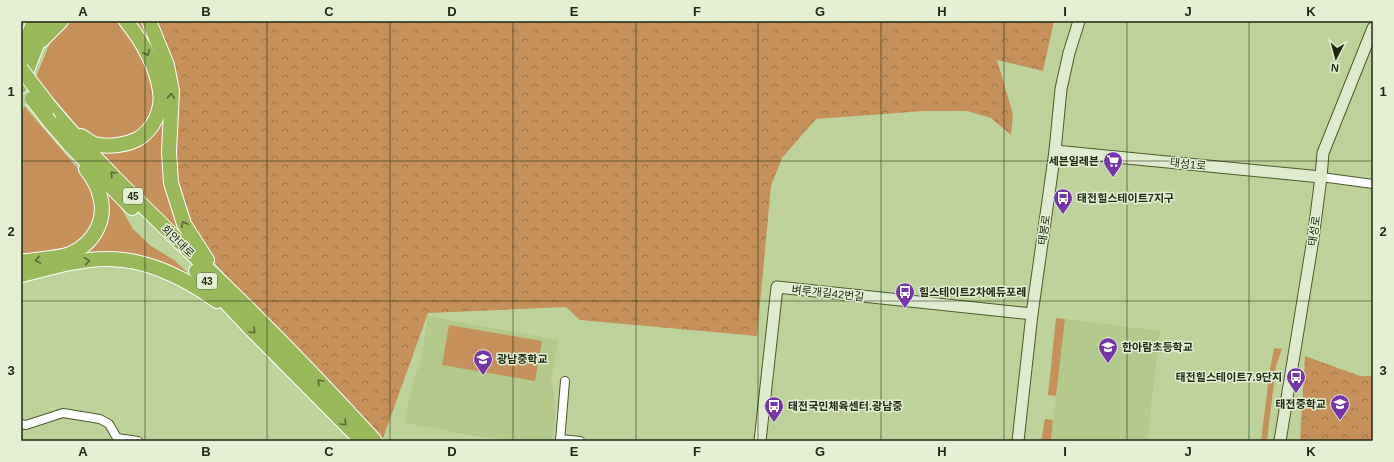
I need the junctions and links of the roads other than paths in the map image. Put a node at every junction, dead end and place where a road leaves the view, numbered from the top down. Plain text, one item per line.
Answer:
1 (33, 21) edge
2 (46, 21) edge
3 (61, 21) edge
4 (126, 21) edge
5 (149, 21) edge
6 (1079, 21) edge
7 (1373, 28) edge
8 (35, 48) junction
9 (21, 54) edge
10 (21, 69) edge
11 (21, 85) edge
12 (67, 128) junction
13 (69, 144) junction
14 (1055, 151) junction
15 (1321, 177) junction
16 (1373, 184) edge
17 (21, 261) edge
18 (21, 275) edge
19 (220, 281) junction
20 (1032, 314) junction
21 (239, 317) junction
22 (565, 382) dead end
23 (21, 424) edge
24 (560, 440) edge
25 (138, 441) edge
26 (362, 441) edge
27 (376, 441) edge
28 (580, 441) edge
29 (760, 441) edge
30 (1018, 441) edge
31 (1280, 441) edge

1 - 9 highway
2 - 8 highway
3 - 8 highway
4 -> 12 highway
19 -> 5 highway
6 - 14 street, 태봉로
7 - 15 street, 태성로
8 - 11 highway
10 - 12 highway, 회안대로 / 45, bridge
11 - 13 highway, 회안대로 / 43, bridge
19 -> 12 highway, 회안대로 / 45
13 -> 17 highway
13 - 21 highway, 회안대로 / 43
14 - 15 street, 태성1로
14 - 20 street, 태봉로
15 - 16 street
15 - 31 street, 태성로
18 -> 21 highway
27 -> 19 highway, 회안대로 / 43
20 - 29 street, 벼루개길42번길
20 - 30 street, 태봉로
21 -> 26 highway, 회안대로 / 43
22 - 24 street
23 - 25 street
24 - 28 street

